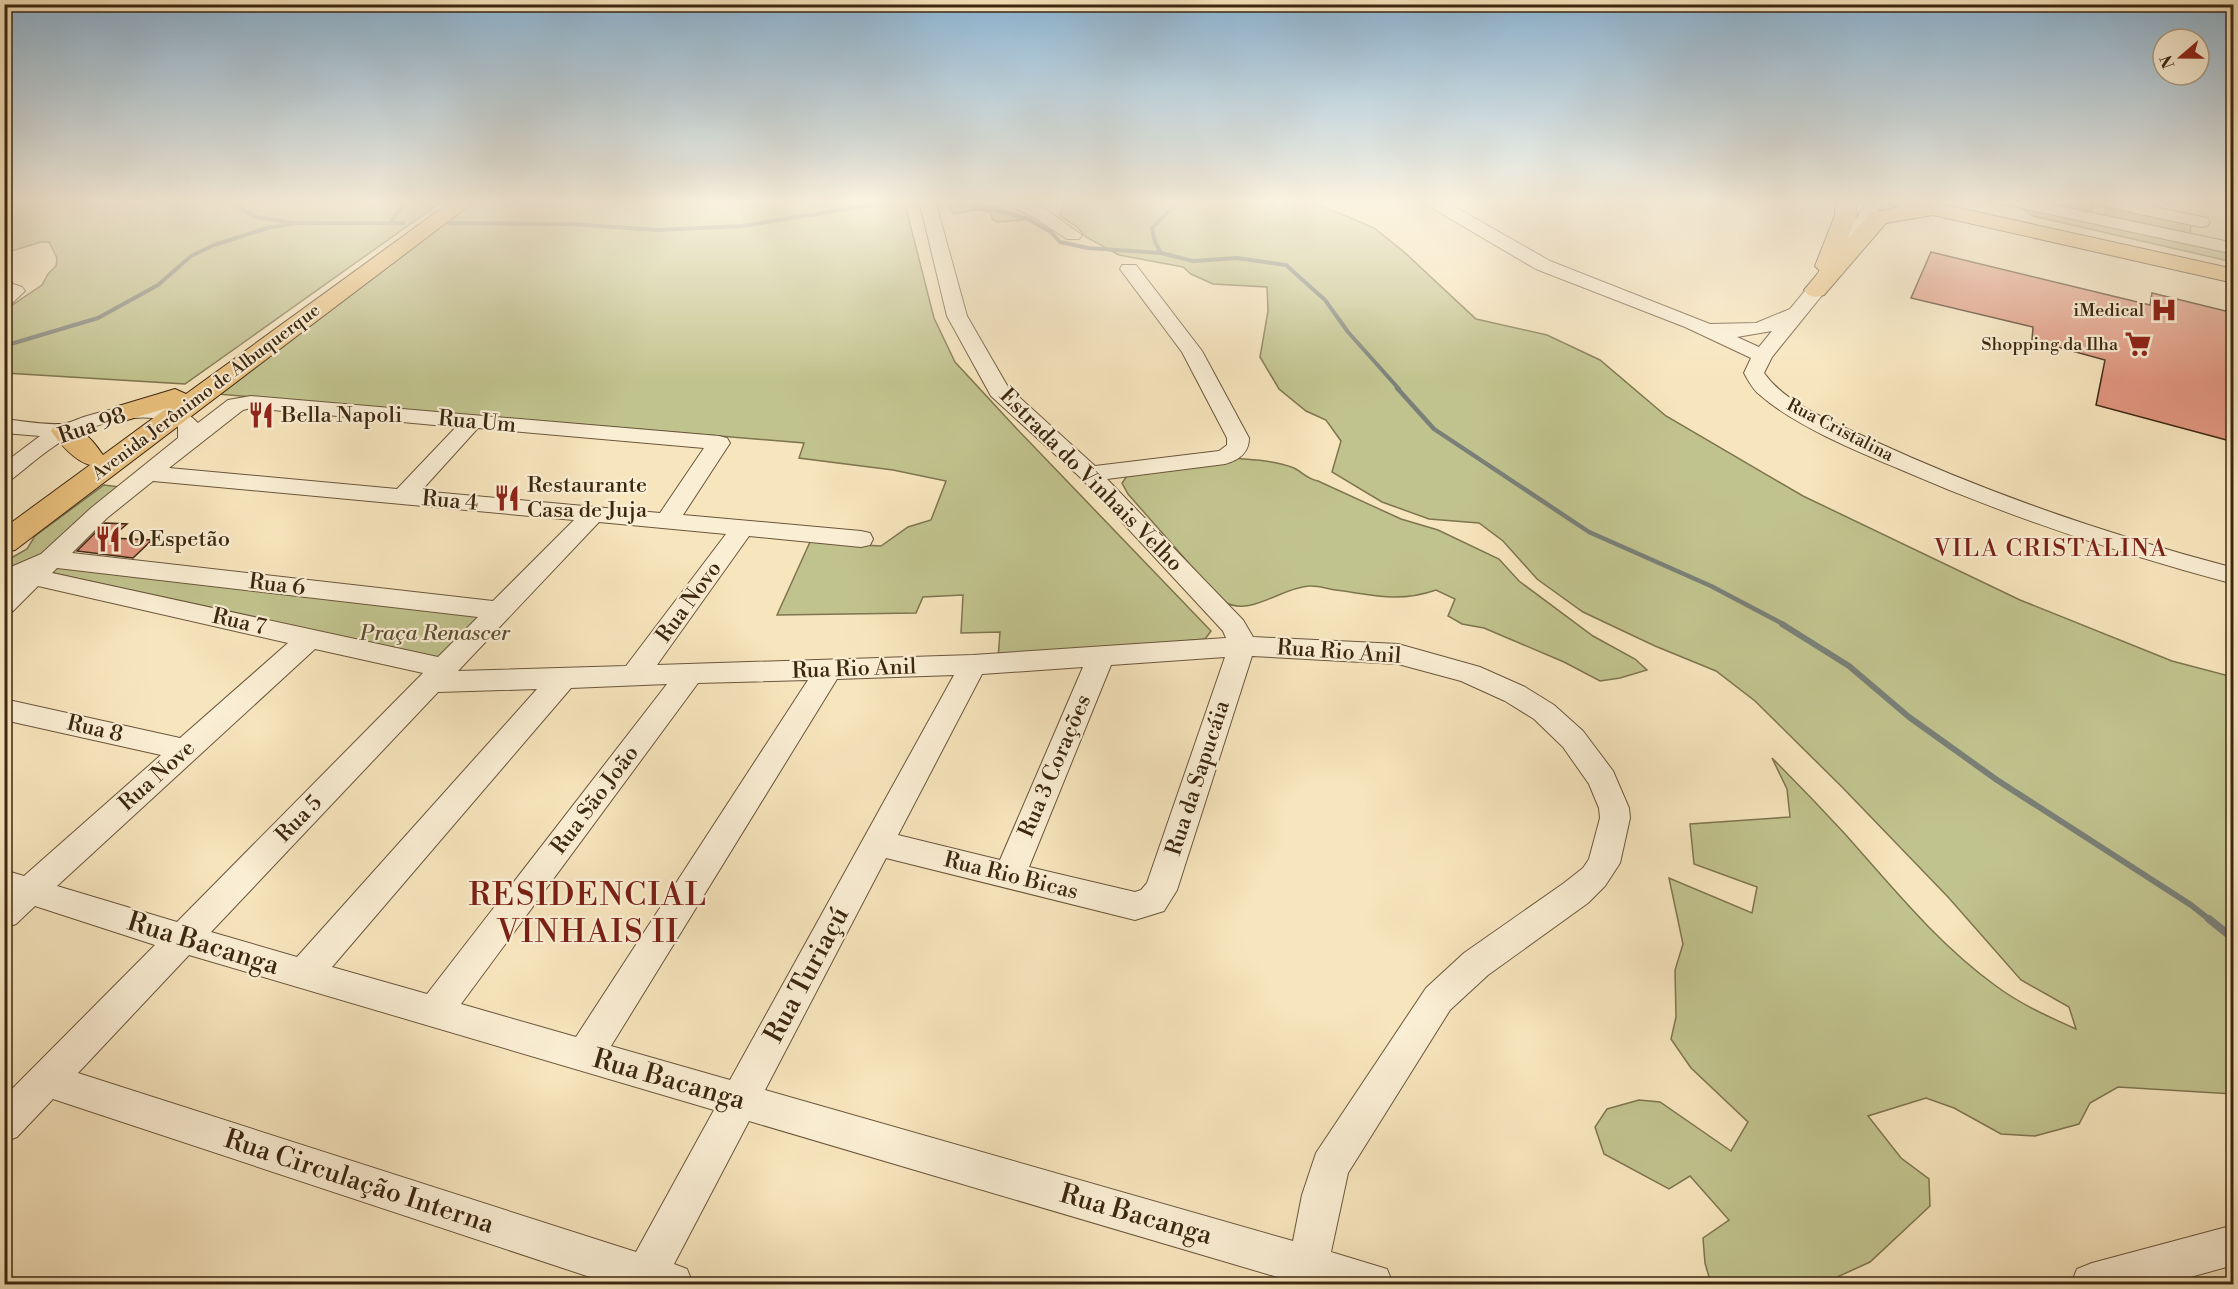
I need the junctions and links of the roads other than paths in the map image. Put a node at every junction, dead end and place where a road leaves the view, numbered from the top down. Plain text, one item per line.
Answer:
1 (368, 260) edge
2 (380, 260) edge
3 (943, 260) edge
4 (1535, 260) edge
5 (1828, 260) edge
6 (1836, 260) edge
7 (1842, 260) edge
8 (2169, 260) edge
9 (2208, 260) edge
10 (2234, 266) edge
11 (1129, 269) dead end
12 (2234, 276) edge
13 (1816, 290) junction
14 (1799, 310) junction
15 (1692, 323) junction
16 (1762, 356) junction
17 (168, 408) junction
18 (124, 413) joint
19 (472, 422) junction
20 (4, 426) edge
21 (65, 431) junction
22 (189, 440) junction
23 (91, 457) junction
24 (147, 473) junction
25 (4, 474) edge
26 (1090, 474) junction
27 (403, 497) junction
28 (593, 514) junction
29 (4, 520) edge
30 (667, 521) junction
31 (743, 528) junction
32 (861, 539) dead end
33 (4, 543) edge
34 (44, 568) junction
35 (2234, 576) edge
36 (6, 579) edge
37 (4, 605) edge
38 (500, 610) junction
39 (310, 638) junction
40 (1242, 646) junction
41 (1101, 656) junction
42 (973, 665) junction
43 (829, 669) junction
44 (690, 674) junction
45 (438, 675) junction
46 (634, 676) junction
47 (563, 678) junction
48 (4, 709) edge
49 (186, 750) junction
50 (877, 843) junction
51 (1010, 875) junction
52 (17, 887) edge
53 (1146, 904) joint
54 (4, 914) edge
55 (183, 939) junction
56 (303, 974) junction
57 (434, 1012) junction
58 (585, 1055) junction
59 (47, 1080) junction
60 (740, 1100) junction
61 (4, 1124) edge
62 (2234, 1245) edge
63 (1306, 1275) edge
64 (653, 1282) edge
65 (1372, 1284) edge
66 (2092, 1284) edge

1 - 17 main road, Avenida Jerônimo de Albuquerque
2 - 17 main road, Avenida Jerônimo de Albuquerque
3 - 26 street, Estrada do Vinhais Velho
4 - 15 street
5 - 13 main road
6 - 13 street
7 - 13 main road
8 - 12 main road
9 - 10 main road
11 - 26 street
13 - 14 street
14 - 15 street
14 - 16 street
15 - 16 street
16 - 35 street, Rua Cristalina
17 - 18 main road
17 - 22 street
17 - 23 main road, Avenida Jerônimo de Albuquerque
17 - 33 main road, Avenida Jerônimo de Albuquerque
18 - 21 street, Rua 98
19 - 22 street, Rua Um
19 - 27 street
19 - 30 street, Rua Um
20 - 21 street
21 - 23 main road
21 - 25 street, Rua 98
22 - 24 street
23 - 29 main road, Avenida Jerônimo de Albuquerque
24 - 27 street, Rua 4
24 - 34 street
26 - 40 street, Estrada do Vinhais Velho
27 - 28 street, Rua 4
28 - 30 street, Rua 4
28 - 38 street, Rua 5
30 - 31 street, Rua 4
31 - 32 street, Rua 4
31 - 46 street, Rua Novo
34 - 36 street
34 - 37 street
34 - 38 street, Rua 6
34 - 39 street, Rua 7
38 - 45 street, Rua 5
39 - 45 street, Rua 7
39 - 49 street, Rua Nove
40 - 41 street, Rua Rio Anil
40 - 53 street, Rua da Sapucáia
40 - 63 street, Rua Rio Anil
41 - 42 street, Rua Rio Anil
41 - 51 street, Rua 3 Corações
42 - 43 street, Rua Rio Anil
42 - 50 street, Rua Turiaçú
43 - 44 street, Rua Rio Anil
43 - 58 street
44 - 46 street, Rua Rio Anil
44 - 57 street, Rua São João
45 - 47 street, Rua Rio Anil
45 - 55 street, Rua 5
46 - 47 street, Rua Rio Anil
47 - 56 street
48 - 49 street, Rua 8
49 - 52 street, Rua Nove
50 - 51 street, Rua Rio Bicas
50 - 60 street, Rua Turiaçú
51 - 53 street, Rua Rio Bicas
52 - 54 street, Rua Nove
52 - 55 street, Rua Bacanga
55 - 56 street, Rua Bacanga
55 - 59 street, Rua 5
56 - 57 street, Rua Bacanga
57 - 58 street, Rua Bacanga
58 - 60 street, Rua Bacanga
59 - 61 street, Rua 5
59 - 64 street, Rua Circulação Interna
60 - 63 street, Rua Bacanga
60 - 64 street, Rua Turiaçú
62 - 66 street
63 - 65 street, Rua Bacanga

